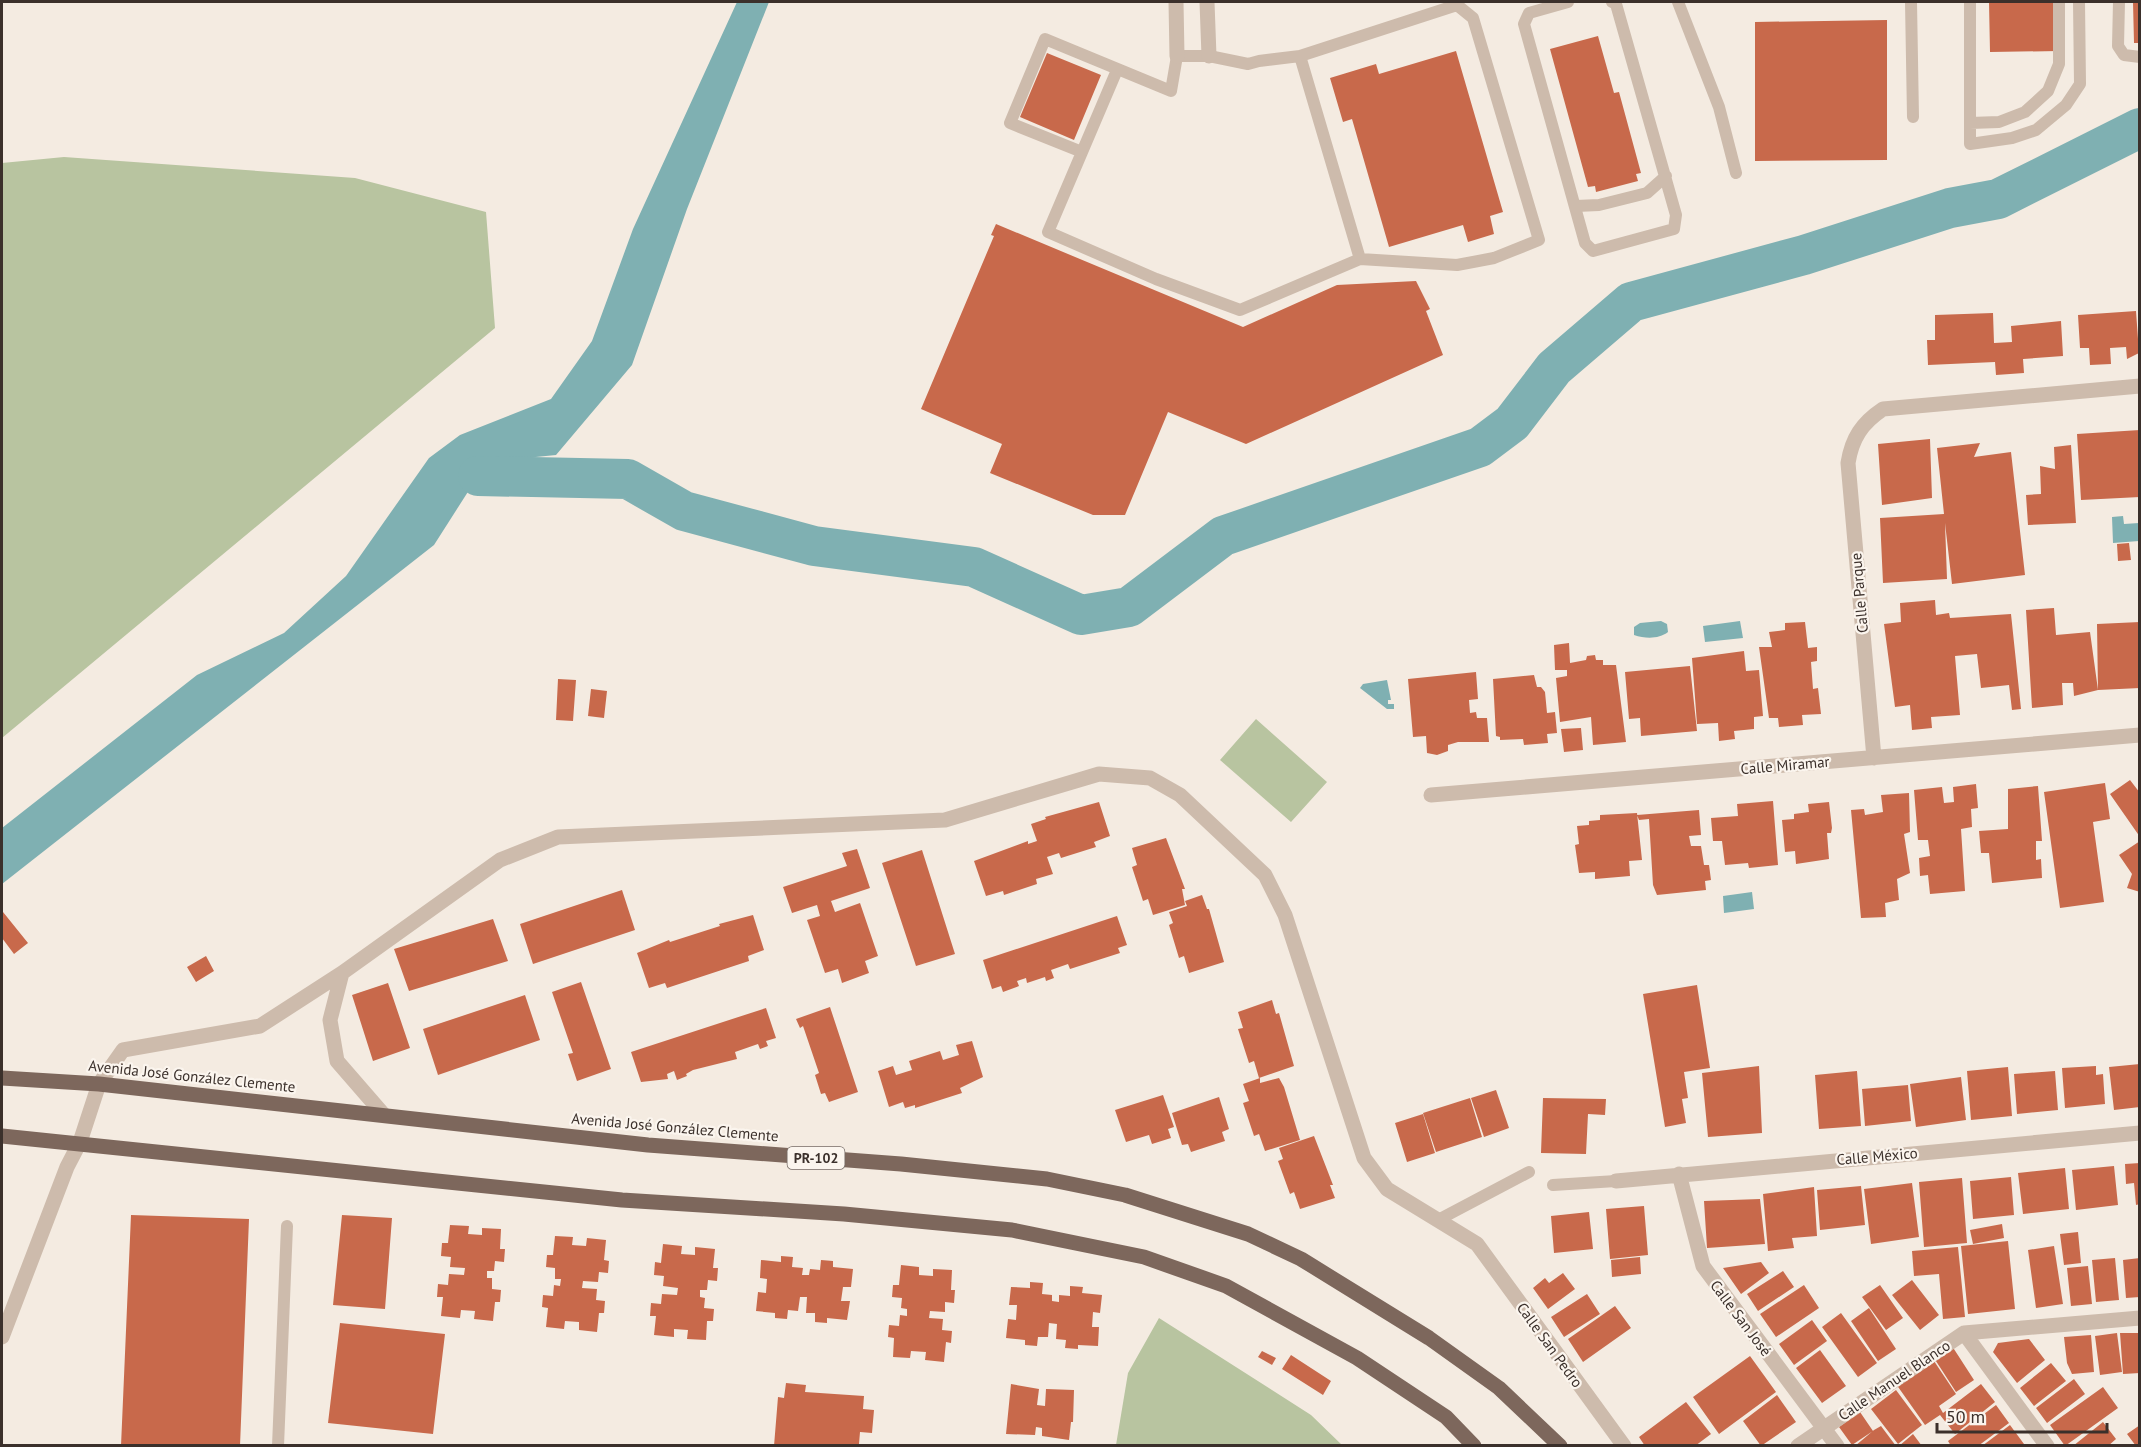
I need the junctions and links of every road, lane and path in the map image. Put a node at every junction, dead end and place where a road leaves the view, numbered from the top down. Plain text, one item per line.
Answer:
1 (1176, 2) edge
2 (1208, 2) edge
3 (1568, 2) edge
4 (1612, 2) edge
5 (1678, 2) edge
6 (1911, 2) edge
7 (1970, 2) edge
8 (2059, 2) edge
9 (2079, 2) edge
10 (2119, 2) edge
11 (1437, 6) edge
12 (1177, 56) junction
13 (1209, 56) junction
14 (1300, 56) junction
15 (2139, 57) edge
16 (1117, 70) junction
17 (1913, 117) dead end
18 (1970, 123) junction
19 (1082, 152) junction
20 (1736, 173) dead end
21 (1666, 176) junction
22 (1576, 206) junction
23 (1360, 259) junction
24 (2139, 386) edge
25 (2139, 735) edge
26 (1874, 758) junction
27 (1431, 795) dead end
28 (342, 973) junction
29 (2, 1078) edge
30 (99, 1084) junction
31 (383, 1114) junction
32 (2139, 1133) edge
33 (2, 1136) edge
34 (81, 1142) junction
35 (1529, 1172) dead end
36 (1679, 1174) junction
37 (1616, 1181) joint
38 (1553, 1185) dead end
39 (1438, 1220) junction
40 (287, 1226) dead end
41 (2139, 1318) edge
42 (1964, 1333) junction
43 (2, 1337) edge
44 (1823, 1427) junction
45 (278, 1446) edge
46 (1474, 1446) edge
47 (1560, 1446) edge
48 (1624, 1446) edge
49 (1798, 1446) edge
50 (1837, 1446) edge
51 (2048, 1446) edge

1 - 12 street
2 - 13 street
3 - 22 lane
4 - 21 lane
5 - 20 lane
6 - 17 lane
7 - 18 lane
8 - 18 lane
9 - 18 lane
10 - 15 lane
11 - 14 lane
11 - 23 lane
12 - 13 lane
12 - 16 lane
13 - 14 lane
14 - 23 lane
16 - 19 lane
16 - 19 lane
19 - 23 lane
21 - 22 lane
21 - 22 lane
24 - 26 street, Calle Parque
25 - 26 street, Calle Miramar
26 - 27 street, Calle Miramar
28 - 30 street
28 - 31 street
28 - 39 street
29 - 30 main road, Avenida José González Clemente / PR-102
30 - 31 main road, Avenida José González Clemente / PR-102
30 - 34 street
31 - 47 main road, Avenida José González Clemente / PR-102
32 - 36 street, Calle México
33 - 34 main road
34 - 43 street
34 - 46 main road
35 - 39 lane
36 - 37 street, Calle México
36 - 44 street, Calle San José
37 - 38 lane
39 - 48 street, Calle San Pedro
40 - 45 lane
41 - 42 street, Calle Manuel Blanco
42 - 44 street, Calle Manuel Blanco
42 - 51 street
44 - 49 street, Calle Manuel Blanco
44 - 50 street, Calle San José

